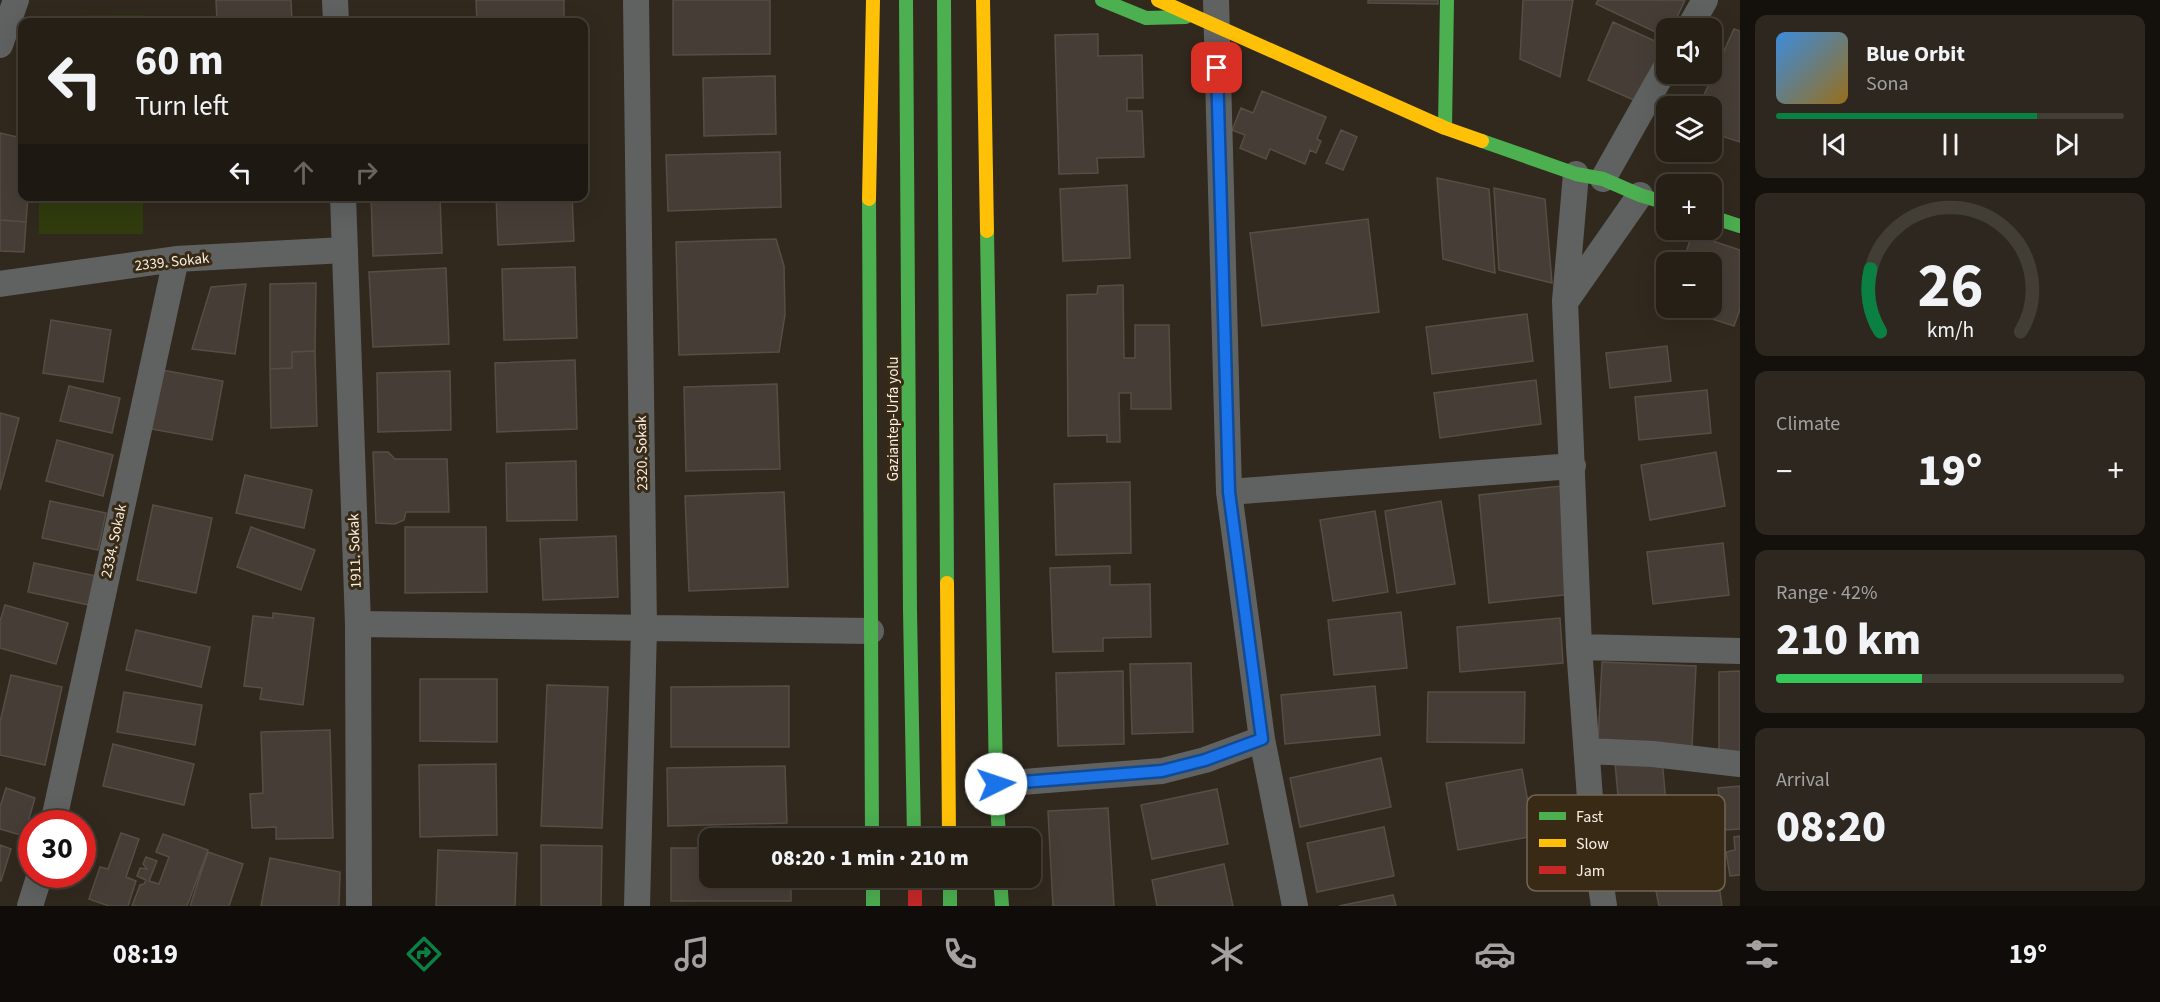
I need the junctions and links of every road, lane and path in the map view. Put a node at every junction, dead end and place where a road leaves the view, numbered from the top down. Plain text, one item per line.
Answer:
1 (16, 0) edge
2 (335, 0) edge
3 (636, 0) edge
4 (873, 0) edge
5 (906, 0) edge
6 (944, 0) edge
7 (983, 0) edge
8 (1102, 0) edge
9 (1158, 0) edge
10 (1189, 0) edge
11 (1216, 0) edge
12 (1447, 0) edge
13 (1705, 0) edge
14 (336, 18) edge
15 (1695, 18) edge
16 (1206, 21) junction
17 (0, 45) edge
18 (1656, 84) edge
19 (1445, 128) junction
20 (1576, 174) junction
21 (1603, 179) junction
22 (1640, 195) junction
23 (1656, 200) edge
24 (342, 201) edge
25 (1722, 220) edge
26 (1740, 226) edge
27 (345, 250) junction
28 (176, 260) junction
29 (0, 284) edge
30 (1565, 301) junction
31 (1573, 466) junction
32 (1229, 492) junction
33 (358, 624) junction
34 (644, 628) junction
35 (871, 631) junction
36 (1579, 647) junction
37 (1740, 651) edge
38 (1262, 739) junction
39 (1587, 751) junction
40 (1740, 764) edge
41 (996, 784) junction
42 (1590, 795) edge
43 (56, 810) edge
44 (872, 828) edge
45 (914, 828) edge
46 (950, 828) edge
47 (998, 828) edge
48 (36, 888) edge
49 (873, 888) edge
50 (915, 888) edge
51 (950, 888) edge
52 (1001, 888) edge
53 (1602, 891) edge
54 (30, 906) edge
55 (358, 906) edge
56 (637, 906) edge
57 (873, 906) edge
58 (915, 906) edge
59 (950, 906) edge
60 (1002, 906) edge
61 (1295, 906) edge
62 (1604, 906) edge

1 - 17 street
2 - 14 street
3 - 34 street, 2320. Sokak
4 - 35 main road
5 - 45 main road, Gaziantep-Urfa yolu
6 - 46 main road
7 - 41 main road
8 - 16 main road
9 - 16 main road
10 - 16 main road
11 - 16 street
12 - 19 main road
13 - 15 street
16 - 19 main road
16 - 32 street
18 - 21 street
19 - 20 main road
20 - 21 main road
20 - 30 street
21 - 22 main road
22 - 23 main road
22 - 30 street
24 - 27 street, 1911. Sokak
25 - 26 main road
27 - 28 street, 2339. Sokak
27 - 33 street, 1911. Sokak
28 - 29 street, 2339. Sokak
28 - 43 street, 2334. Sokak
30 - 31 street
31 - 32 street
31 - 36 street
32 - 38 street
33 - 34 street
33 - 55 street, 1911. Sokak
34 - 35 street
34 - 56 street, 2320. Sokak
35 - 44 main road
36 - 37 street
36 - 39 street
38 - 41 street
38 - 61 street
39 - 40 street
39 - 42 street
41 - 47 main road
48 - 54 street
49 - 57 main road
50 - 58 main road
51 - 59 main road
52 - 60 main road
53 - 62 street

